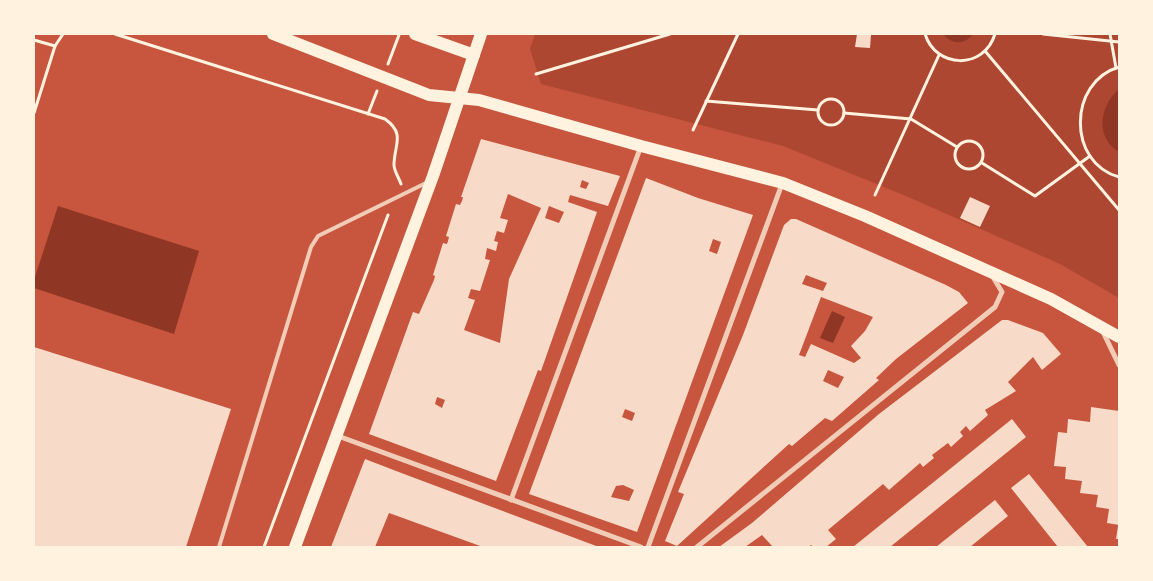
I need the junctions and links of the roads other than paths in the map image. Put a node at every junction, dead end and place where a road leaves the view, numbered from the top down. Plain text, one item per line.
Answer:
1 (274, 34) edge
2 (415, 34) edge
3 (481, 34) edge
4 (474, 55) junction
5 (460, 98) junction
6 (641, 146) junction
7 (431, 181) junction
8 (783, 183) junction
9 (988, 271) junction
10 (1101, 327) junction
11 (1119, 337) edge
12 (1119, 365) edge
13 (335, 435) junction
14 (511, 500) junction
15 (219, 547) edge
16 (295, 547) edge
17 (641, 547) edge
18 (648, 547) edge
19 (698, 547) edge

1 - 5 main road
2 - 4 main road
3 - 4 main road
4 - 5 main road
5 - 6 main road
5 - 7 main road
6 - 8 main road
6 - 14 street
7 - 13 main road
7 - 15 lane
8 - 9 main road
8 - 18 street
9 - 10 main road
9 - 19 street
10 - 11 main road
10 - 12 street
13 - 14 street
13 - 16 main road
14 - 17 street

